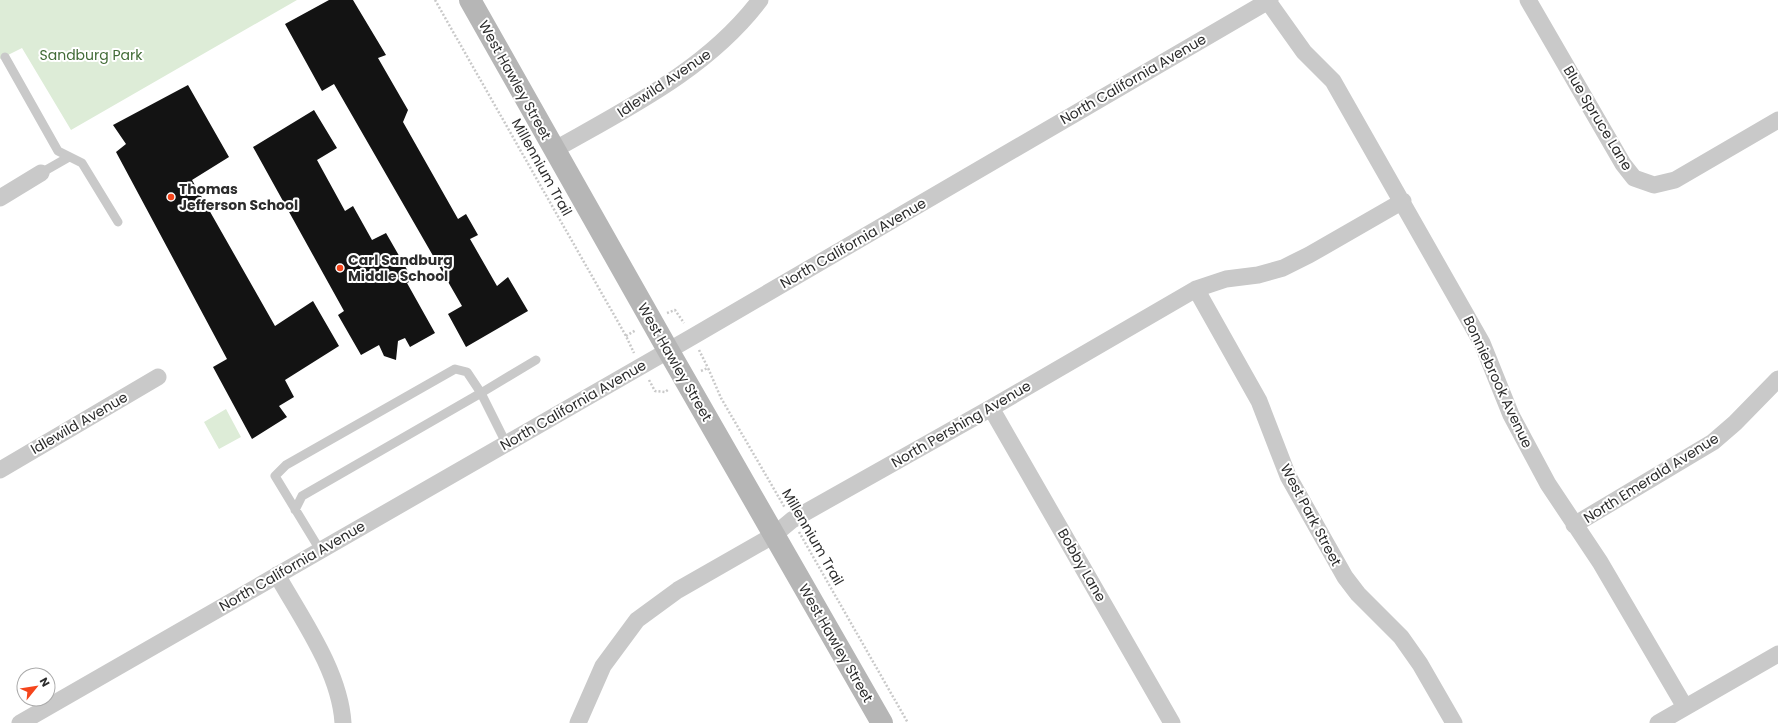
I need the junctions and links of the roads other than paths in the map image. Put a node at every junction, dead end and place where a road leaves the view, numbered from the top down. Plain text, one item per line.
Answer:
1 (470, 0) edge
2 (760, 0) edge
3 (1268, 0) edge
4 (1528, 0) edge
5 (5, 57) dead end
6 (1778, 120) edge
7 (554, 150) junction
8 (69, 157) junction
9 (41, 173) joint
10 (0, 198) edge
11 (1402, 201) junction
12 (118, 222) dead end
13 (1196, 289) junction
14 (668, 350) junction
15 (536, 360) dead end
16 (158, 377) dead end
17 (1778, 379) edge
18 (481, 394) junction
19 (991, 408) junction
20 (506, 443) junction
21 (0, 470) edge
22 (294, 510) junction
23 (1574, 525) junction
24 (774, 535) junction
25 (320, 550) junction
26 (277, 575) junction
27 (1778, 654) edge
28 (1685, 707) junction
29 (20, 723) edge
30 (343, 723) edge
31 (578, 723) edge
32 (882, 723) edge
33 (1172, 723) edge
34 (1454, 723) edge
35 (1658, 723) edge

1 - 7 street, West Hawley Street
2 - 7 street, Idlewild Avenue
3 - 11 street, Bonniebrook Avenue
3 - 14 street, North California Avenue
4 - 6 street, Blue Spruce Lane
5 - 8 lane
7 - 14 street, West Hawley Street
8 - 9 lane
8 - 12 lane
9 - 10 street
11 - 13 street, North Pershing Avenue
11 - 23 street, Bonniebrook Avenue
13 - 19 street, North Pershing Avenue
13 - 34 street, West Park Street
14 - 20 street, North California Avenue
14 - 24 street, West Hawley Street
15 - 18 lane
16 - 21 street, Idlewild Avenue
17 - 23 street, North Emerald Avenue
18 - 20 lane
18 - 22 lane
18 - 22 lane
19 - 24 street, North Pershing Avenue
19 - 33 street, Bobby Lane
20 - 25 street, North California Avenue
22 - 25 lane
23 - 28 street, Bonniebrook Avenue
24 - 31 street, North Pershing Avenue
24 - 32 street, West Hawley Street
25 - 26 street, North California Avenue
26 - 29 street, North California Avenue
26 - 30 street
27 - 28 street
28 - 35 street

